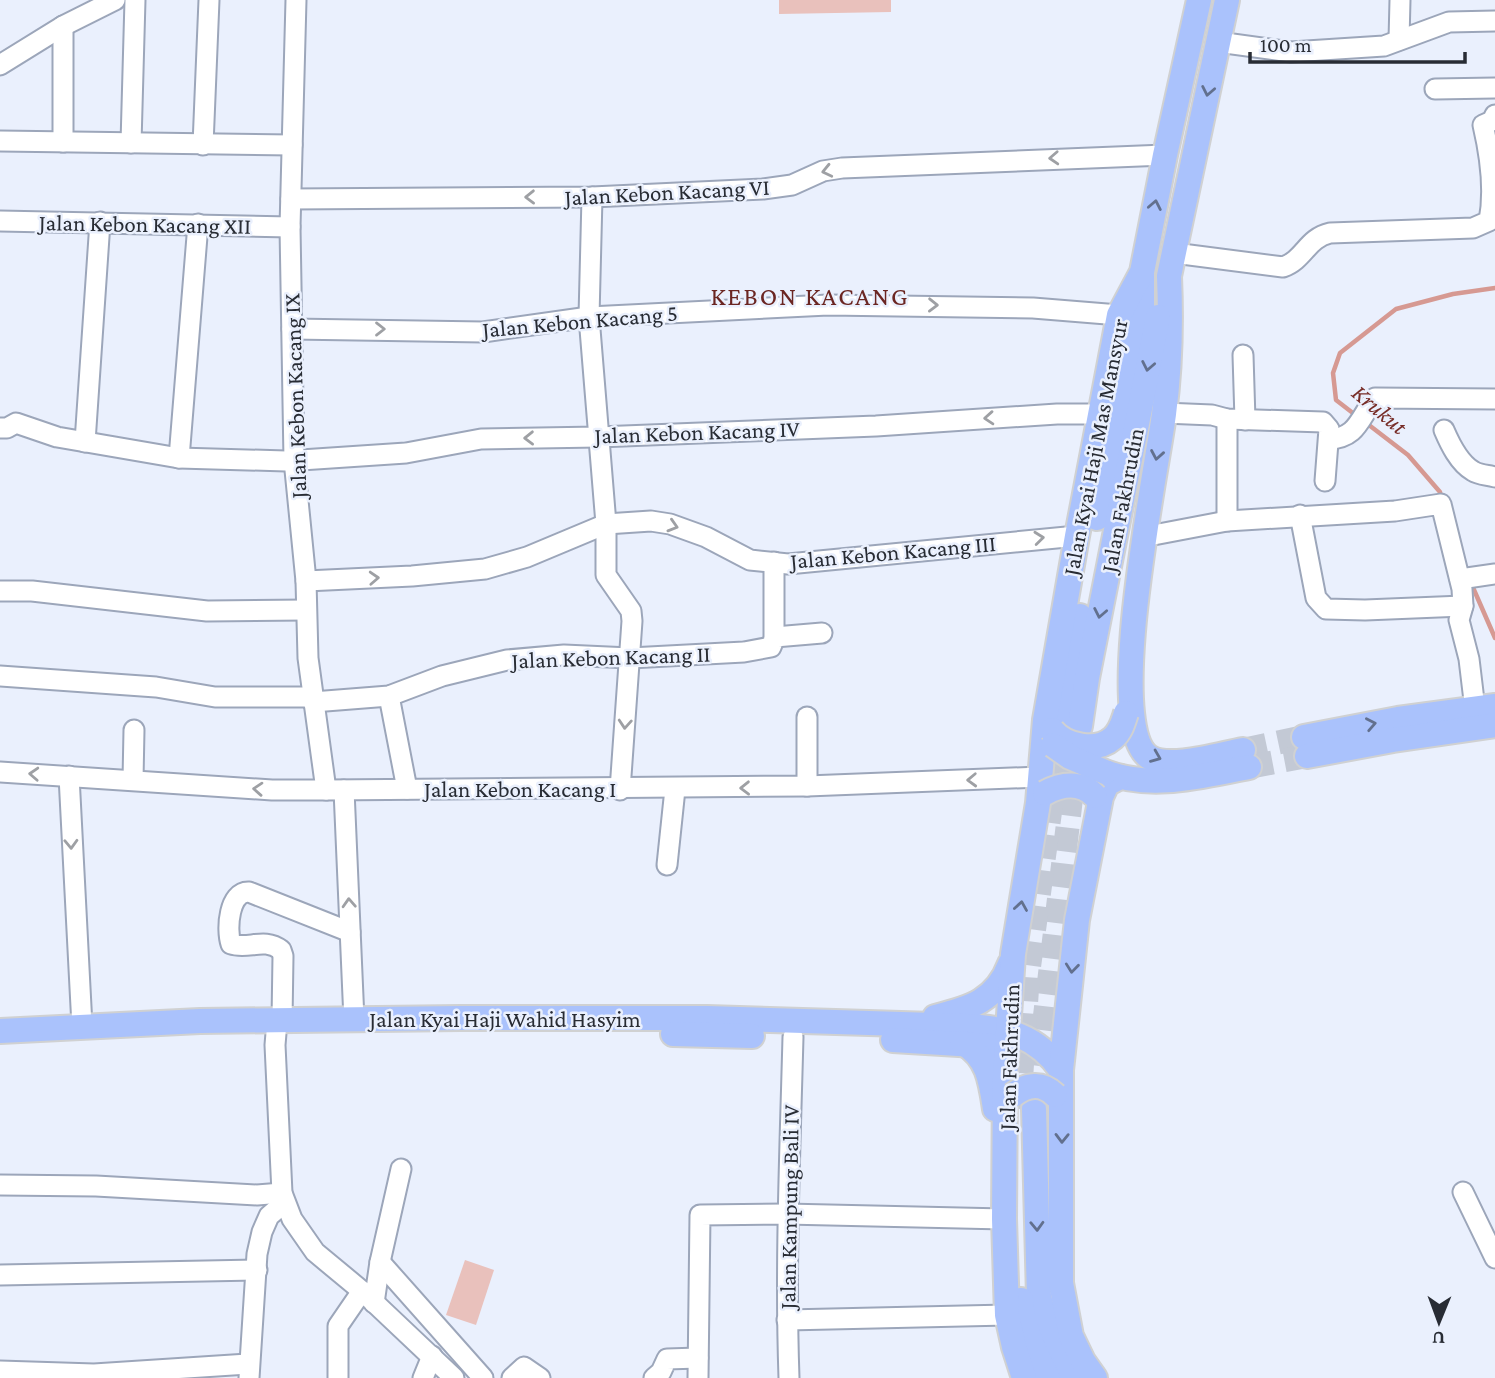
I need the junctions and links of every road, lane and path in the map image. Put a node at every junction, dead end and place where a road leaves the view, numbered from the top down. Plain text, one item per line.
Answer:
1 (115, 0) edge
2 (135, 0) edge
3 (209, 0) edge
4 (296, 0) edge
5 (1199, 0) edge
6 (1227, 0) edge
7 (1400, 0) edge
8 (1495, 21) edge
9 (63, 26) junction
10 (1399, 40) junction
11 (1218, 42) junction
12 (0, 65) edge
13 (1435, 89) dead end
14 (1495, 89) edge
15 (1495, 115) edge
16 (0, 141) edge
17 (62, 142) junction
18 (131, 143) junction
19 (204, 145) junction
20 (292, 145) junction
21 (1165, 155) junction
22 (592, 197) junction
23 (290, 199) junction
24 (0, 221) edge
25 (100, 222) junction
26 (198, 224) junction
27 (290, 227) junction
28 (1171, 264) junction
29 (1142, 272) junction
30 (1119, 315) junction
31 (589, 317) junction
32 (292, 328) junction
33 (1243, 355) dead end
34 (1495, 399) edge
35 (1164, 412) junction
36 (1101, 414) junction
37 (1236, 420) junction
38 (0, 428) edge
39 (1444, 430) dead end
40 (598, 437) junction
41 (1329, 439) junction
42 (85, 442) junction
43 (179, 458) junction
44 (294, 460) junction
45 (1495, 477) edge
46 (1325, 481) dead end
47 (1300, 515) junction
48 (1227, 521) junction
49 (606, 524) junction
50 (1076, 536) junction
51 (1143, 537) junction
52 (774, 562) junction
53 (1495, 574) edge
54 (1466, 578) junction
55 (306, 581) junction
56 (0, 591) edge
57 (1463, 606) junction
58 (306, 610) junction
59 (822, 633) dead end
60 (775, 638) junction
61 (630, 658) junction
62 (0, 676) edge
63 (389, 696) junction
64 (312, 700) junction
65 (1128, 706) junction
66 (1485, 715) edge
67 (807, 717) dead end
68 (1056, 729) junction
69 (134, 730) dead end
70 (1306, 747) tunnel mouth
71 (0, 772) edge
72 (1113, 775) junction
73 (69, 776) junction
74 (133, 780) junction
75 (807, 786) junction
76 (407, 789) junction
77 (675, 789) junction
78 (1041, 789) junction
79 (335, 790) junction
80 (620, 790) junction
81 (1098, 800) junction
82 (667, 865) dead end
83 (350, 932) junction
84 (1013, 954) junction
85 (354, 1020) junction
86 (911, 1024) junction
87 (82, 1026) junction
88 (278, 1026) junction
89 (199, 1029) junction
90 (0, 1031) edge
91 (793, 1037) junction
92 (1008, 1039) junction
93 (0, 1043) edge
94 (963, 1043) junction
95 (1061, 1070) junction
96 (1059, 1100) junction
97 (1018, 1103) junction
98 (1006, 1138) junction
99 (401, 1169) dead end
100 (0, 1185) edge
101 (1463, 1192) dead end
102 (283, 1198) junction
103 (788, 1214) junction
104 (1004, 1219) junction
105 (1495, 1258) edge
106 (380, 1262) junction
107 (257, 1270) junction
108 (0, 1275) edge
109 (368, 1297) junction
110 (1007, 1315) junction
111 (787, 1320) junction
112 (432, 1356) junction
113 (698, 1358) junction
114 (0, 1371) edge
115 (249, 1371) edge
116 (338, 1378) edge
117 (423, 1378) edge
118 (454, 1378) edge
119 (483, 1378) edge
120 (512, 1378) edge
121 (540, 1378) edge
122 (654, 1378) edge
123 (698, 1378) edge
124 (789, 1378) edge
125 (1024, 1378) edge
126 (1048, 1378) edge
127 (1069, 1378) edge
128 (1095, 1378) edge

1 - 9 street
2 - 18 street
3 - 19 street
4 - 20 street, Jalan Kebon Kacang IX
5 - 21 main road, Jalan Kyai Haji Mas Mansyur
6 - 11 main road
7 - 10 street
8 - 10 street
9 - 12 street
9 - 17 street
10 - 11 street
11 -> 28 main road
13 - 14 street
15 - 28 street
16 - 17 street
17 - 18 street
18 - 19 street
19 - 20 street
20 - 23 street, Jalan Kebon Kacang IX
21 -> 22 street, Jalan Kebon Kacang VI
29 -> 21 main road, Jalan Kyai Haji Mas Mansyur
22 -> 23 street, Jalan Kebon Kacang VI
22 - 31 street
23 - 27 street, Jalan Kebon Kacang IX
24 - 25 street, Jalan Kebon Kacang XII
25 - 26 street, Jalan Kebon Kacang XII
25 - 42 street
26 - 27 street, Jalan Kebon Kacang XII
26 - 43 street
27 - 32 street, Jalan Kebon Kacang IX
28 - 35 main road
28 -> 68 main road, Jalan Fakhrudin
29 - 30 main road, Jalan Kyai Haji Mas Mansyur
29 - 68 main road, Jalan Fakhrudin
31 -> 30 street, Jalan Kebon Kacang 5
30 - 36 main road, Jalan Kyai Haji Mas Mansyur
32 -> 31 street, Jalan Kebon Kacang 5
31 - 40 street
32 - 44 street, Jalan Kebon Kacang IX
33 - 37 street
34 - 41 street
35 - 37 street
35 -> 51 main road
36 -> 40 street, Jalan Kebon Kacang IV
36 - 50 main road, Jalan Kyai Haji Mas Mansyur
37 - 41 street
37 - 48 street
38 - 42 street, Jalan Kebon Kacang IV
39 - 45 street
40 -> 44 street, Jalan Kebon Kacang IV
40 - 49 street
41 - 46 street
42 - 43 street, Jalan Kebon Kacang IV
43 - 44 street, Jalan Kebon Kacang IV
44 - 55 street, Jalan Kebon Kacang IX
47 - 48 street
47 - 54 street
47 - 57 street
48 - 51 street
49 -> 52 street, Jalan Kebon Kacang III
55 -> 49 street, Jalan Kebon Kacang III
49 - 61 street
52 -> 50 street, Jalan Kebon Kacang III
50 - 68 main road, Jalan Kyai Haji Mas Mansyur
51 - 65 main road
52 - 60 street
53 - 54 street
54 - 57 street
55 - 58 street, Jalan Kebon Kacang IX
56 - 58 street
57 - 66 street
58 - 64 street, Jalan Kebon Kacang IX
59 - 60 street, Jalan Kebon Kacang II
60 - 61 street, Jalan Kebon Kacang II
61 - 63 street, Jalan Kebon Kacang II
61 -> 80 street
62 - 64 street, Jalan Kebon Kacang II
63 - 64 street, Jalan Kebon Kacang II
63 - 76 street
64 - 79 street, Jalan Kebon Kacang IX
65 - 68 main road, bridge
65 -> 72 main road
66 - 70 main road
67 - 75 street
68 - 72 main road, bridge
68 - 78 main road, Jalan Fakhrudin
69 - 74 street
73 -> 71 street, Jalan Kebon Kacang I
72 - 81 main road
73 - 74 street, Jalan Kebon Kacang I
73 -> 87 street
79 -> 74 street, Jalan Kebon Kacang I
75 -> 77 street, Jalan Kebon Kacang I
78 -> 75 street, Jalan Kebon Kacang I
76 - 79 street, Jalan Kebon Kacang I
76 - 80 street, Jalan Kebon Kacang I
77 - 80 street, Jalan Kebon Kacang I
77 - 82 street
78 - 81 main road, bridge
84 -> 78 main road, Jalan Fakhrudin
83 -> 79 street, Jalan Kebon Kacang IX
81 -> 95 main road
83 - 85 street, Jalan Kebon Kacang IX
83 - 88 street
84 - 86 main road
84 - 92 main road, Jalan Fakhrudin
85 - 86 main road, Jalan Kyai Haji Wahid Hasyim
85 - 88 main road, Jalan Kyai Haji Wahid Hasyim
86 - 92 main road, Jalan Kyai Haji Wahid Hasyim
87 - 89 main road, Jalan Kyai Haji Wahid Hasyim
87 - 90 main road, Jalan Kyai Haji Wahid Hasyim
88 - 89 main road, Jalan Kyai Haji Wahid Hasyim
88 - 91 main road, Jalan Kyai Haji Wahid Hasyim
88 - 102 street
89 - 93 main road, Jalan Kyai Haji Wahid Hasyim
91 - 94 main road, Jalan Kyai Haji Wahid Hasyim
91 - 103 street, Jalan Kampung Bali IV
92 - 94 main road, Jalan Kyai Haji Wahid Hasyim
92 - 95 main road
92 - 97 main road, Jalan Fakhrudin
94 - 98 main road
95 - 96 main road
96 - 97 main road, bridge
96 -> 128 main road
97 - 98 main road, Jalan Fakhrudin
97 - 126 main road, Jalan Fakhrudin
97 -> 127 main road, Jalan Fakhrudin
98 - 104 main road, Jalan Fakhrudin
99 - 106 street
100 - 102 street
101 - 105 street
102 - 107 street
102 - 109 street
103 - 104 street
103 - 111 street, Jalan Kampung Bali IV
103 - 113 street
104 - 110 main road, Jalan Fakhrudin
106 - 109 street
106 - 119 street
107 - 108 street
107 - 115 street
109 - 112 street
109 - 116 street
110 - 111 street
110 - 125 main road, Jalan Fakhrudin
111 - 124 street, Jalan Kampung Bali IV
112 - 117 street
112 - 118 street
113 - 122 street
113 - 123 street
114 - 115 street
120 - 121 street

